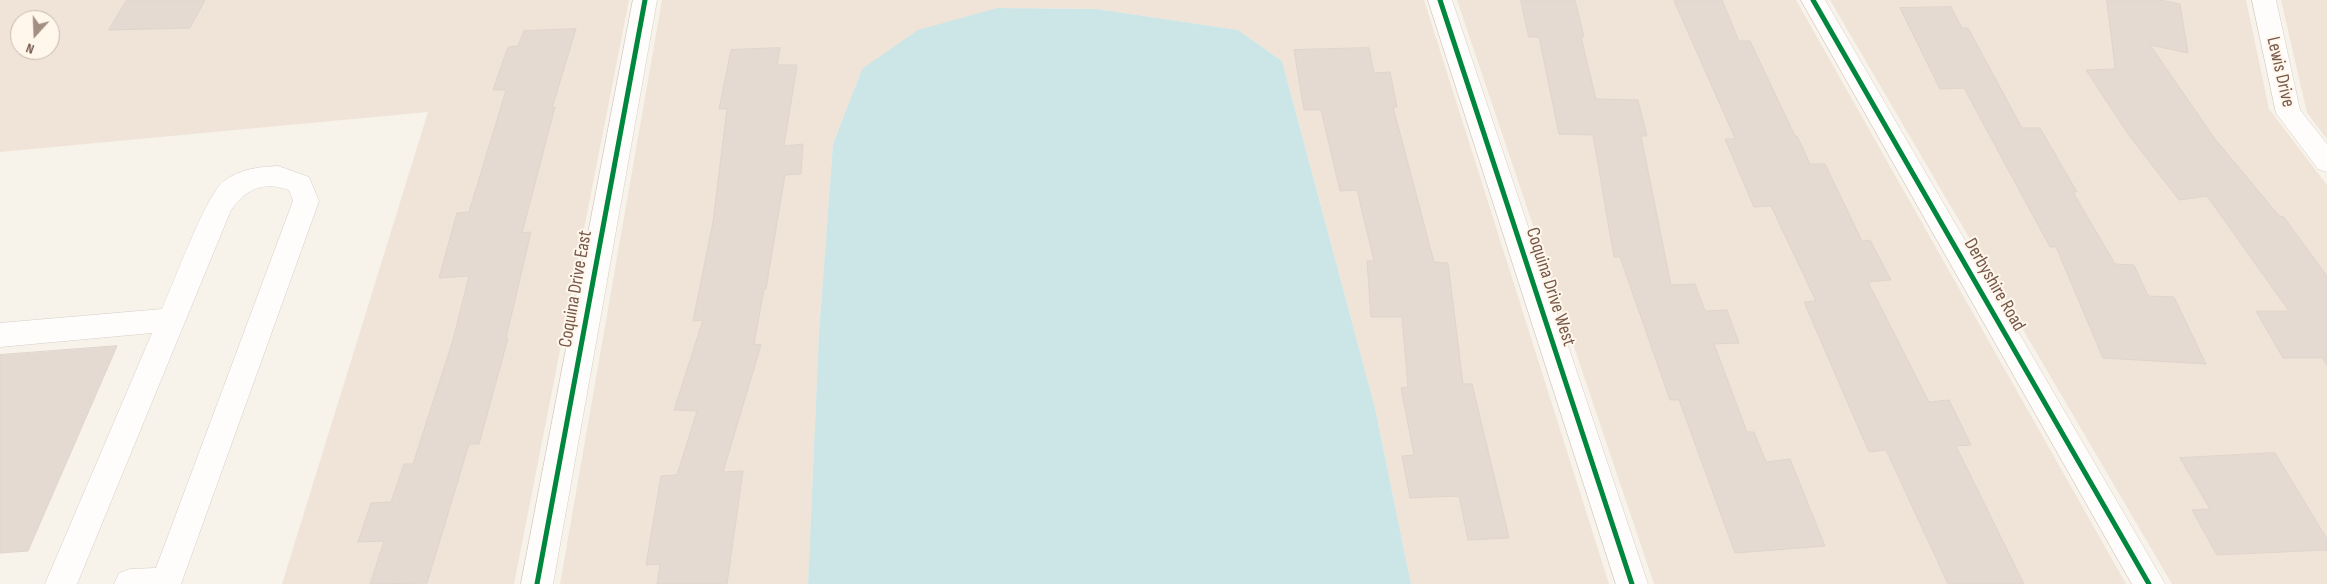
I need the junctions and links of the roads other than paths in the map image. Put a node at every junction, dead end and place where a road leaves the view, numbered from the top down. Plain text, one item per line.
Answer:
1 (645, 0) edge
2 (1440, 0) edge
3 (1813, 0) edge
4 (2264, 0) edge
5 (2327, 162) edge
6 (172, 320) junction
7 (0, 335) edge
8 (165, 583) edge
9 (61, 584) edge
10 (130, 584) edge
11 (537, 584) edge
12 (1632, 584) edge
13 (2149, 584) edge

1 - 11 street, Coquina Drive East
2 - 12 street, Coquina Drive West
3 - 13 street, Derbyshire Road
4 - 5 street, Lewis Drive
6 - 7 street
6 - 8 street
6 - 9 street
8 - 10 street

